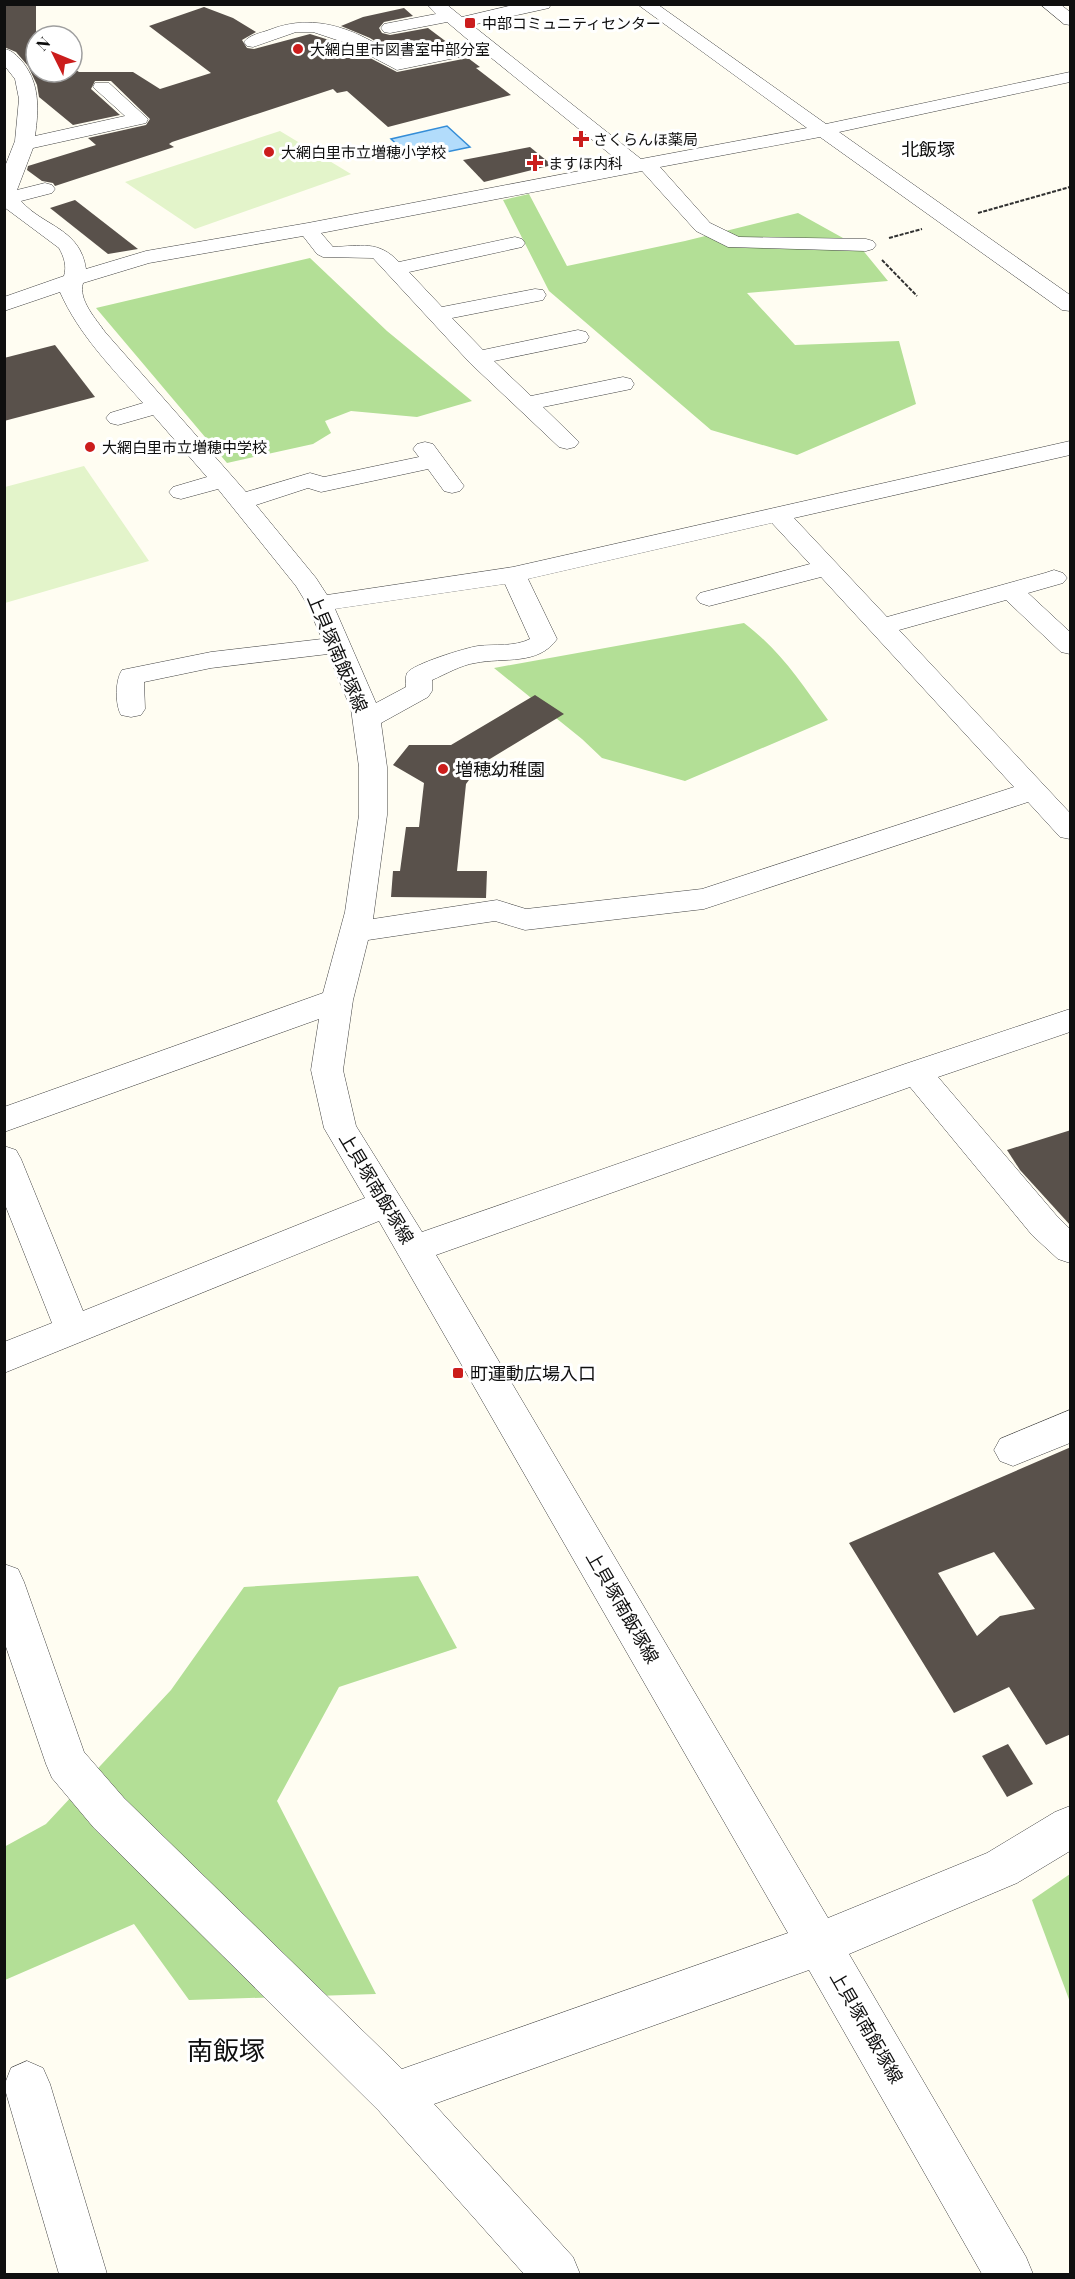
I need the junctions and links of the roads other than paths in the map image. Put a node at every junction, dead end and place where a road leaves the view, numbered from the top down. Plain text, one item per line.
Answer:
1 (543, 4) edge
2 (645, 4) edge
3 (1048, 4) edge
4 (448, 14) edge
5 (1071, 20) edge
6 (390, 28) dead end
7 (253, 42) dead end
8 (488, 46) junction
9 (4, 54) edge
10 (1071, 77) edge
11 (102, 87) dead end
12 (824, 130) junction
13 (121, 134) dead end
14 (91, 136) junction
15 (24, 144) junction
16 (51, 155) dead end
17 (10, 164) edge
18 (642, 165) junction
19 (45, 189) dead end
20 (9, 198) junction
21 (308, 229) junction
22 (515, 243) dead end
23 (866, 245) dead end
24 (393, 269) junction
25 (72, 280) junction
26 (536, 295) dead end
27 (4, 305) edge
28 (1071, 305) edge
29 (436, 315) junction
30 (578, 337) dead end
31 (478, 358) junction
32 (623, 384) dead end
33 (526, 404) junction
34 (158, 406) junction
35 (116, 416) dead end
36 (567, 442) dead end
37 (1071, 448) edge
38 (452, 486) dead end
39 (231, 491) junction
40 (181, 492) dead end
41 (777, 515) junction
42 (825, 568) junction
43 (513, 575) junction
44 (1054, 578) dead end
45 (1011, 591) junction
46 (709, 598) dead end
47 (320, 604) junction
48 (881, 627) junction
49 (338, 645) junction
50 (1071, 646) edge
51 (131, 709) dead end
52 (366, 720) junction
53 (1034, 790) junction
54 (1071, 830) edge
55 (354, 932) junction
56 (337, 1000) junction
57 (1071, 1020) edge
58 (916, 1072) junction
59 (4, 1120) edge
60 (4, 1160) edge
61 (386, 1204) junction
62 (1071, 1248) edge
63 (414, 1249) junction
64 (73, 1331) junction
65 (4, 1358) edge
66 (1071, 1426) edge
67 (1013, 1450) dead end
68 (4, 1582) edge
69 (1071, 1827) edge
70 (819, 1944) junction
71 (27, 2084) dead end
72 (395, 2094) junction
73 (83, 2274) edge
74 (556, 2274) edge
75 (1009, 2274) edge

1 - 4 street
2 - 12 street
3 - 5 street
4 - 6 street
4 - 8 street
7 - 8 street
8 - 18 street
9 - 15 street
10 - 12 street
11 - 14 street
12 - 18 street
12 - 28 street
13 - 14 street
14 - 15 street
14 - 16 street
15 - 17 street
17 - 20 street
18 - 21 street
18 - 23 street
19 - 20 street
20 - 25 street, 上貝塚南飯塚線
21 - 24 street
21 - 25 street
22 - 24 street
24 - 29 street
25 - 27 street
25 - 34 street, 上貝塚南飯塚線
26 - 29 street
29 - 31 street
30 - 31 street
31 - 33 street
32 - 33 street
33 - 36 street
34 - 35 street
34 - 39 street, 上貝塚南飯塚線
37 - 41 street
38 - 39 street
39 - 40 street
39 - 47 street, 上貝塚南飯塚線
41 - 42 street
41 - 43 street
42 - 46 street
42 - 48 street
43 - 47 street
43 - 52 street
44 - 45 street
45 - 48 street
45 - 50 street
47 - 49 street, 上貝塚南飯塚線
48 - 53 street
49 - 51 street
49 - 52 street, 上貝塚南飯塚線
52 - 55 street, 上貝塚南飯塚線
53 - 54 street
53 - 55 street
55 - 56 street, 上貝塚南飯塚線
56 - 59 street
56 - 61 street, 上貝塚南飯塚線
57 - 58 street
58 - 62 street
58 - 63 street
60 - 64 street
61 - 63 street, 上貝塚南飯塚線
61 - 64 street
63 - 70 street, 上貝塚南飯塚線
64 - 65 street
66 - 67 street
68 - 72 street
69 - 70 street
70 - 72 street
70 - 75 street, 上貝塚南飯塚線
71 - 73 street
72 - 74 street

